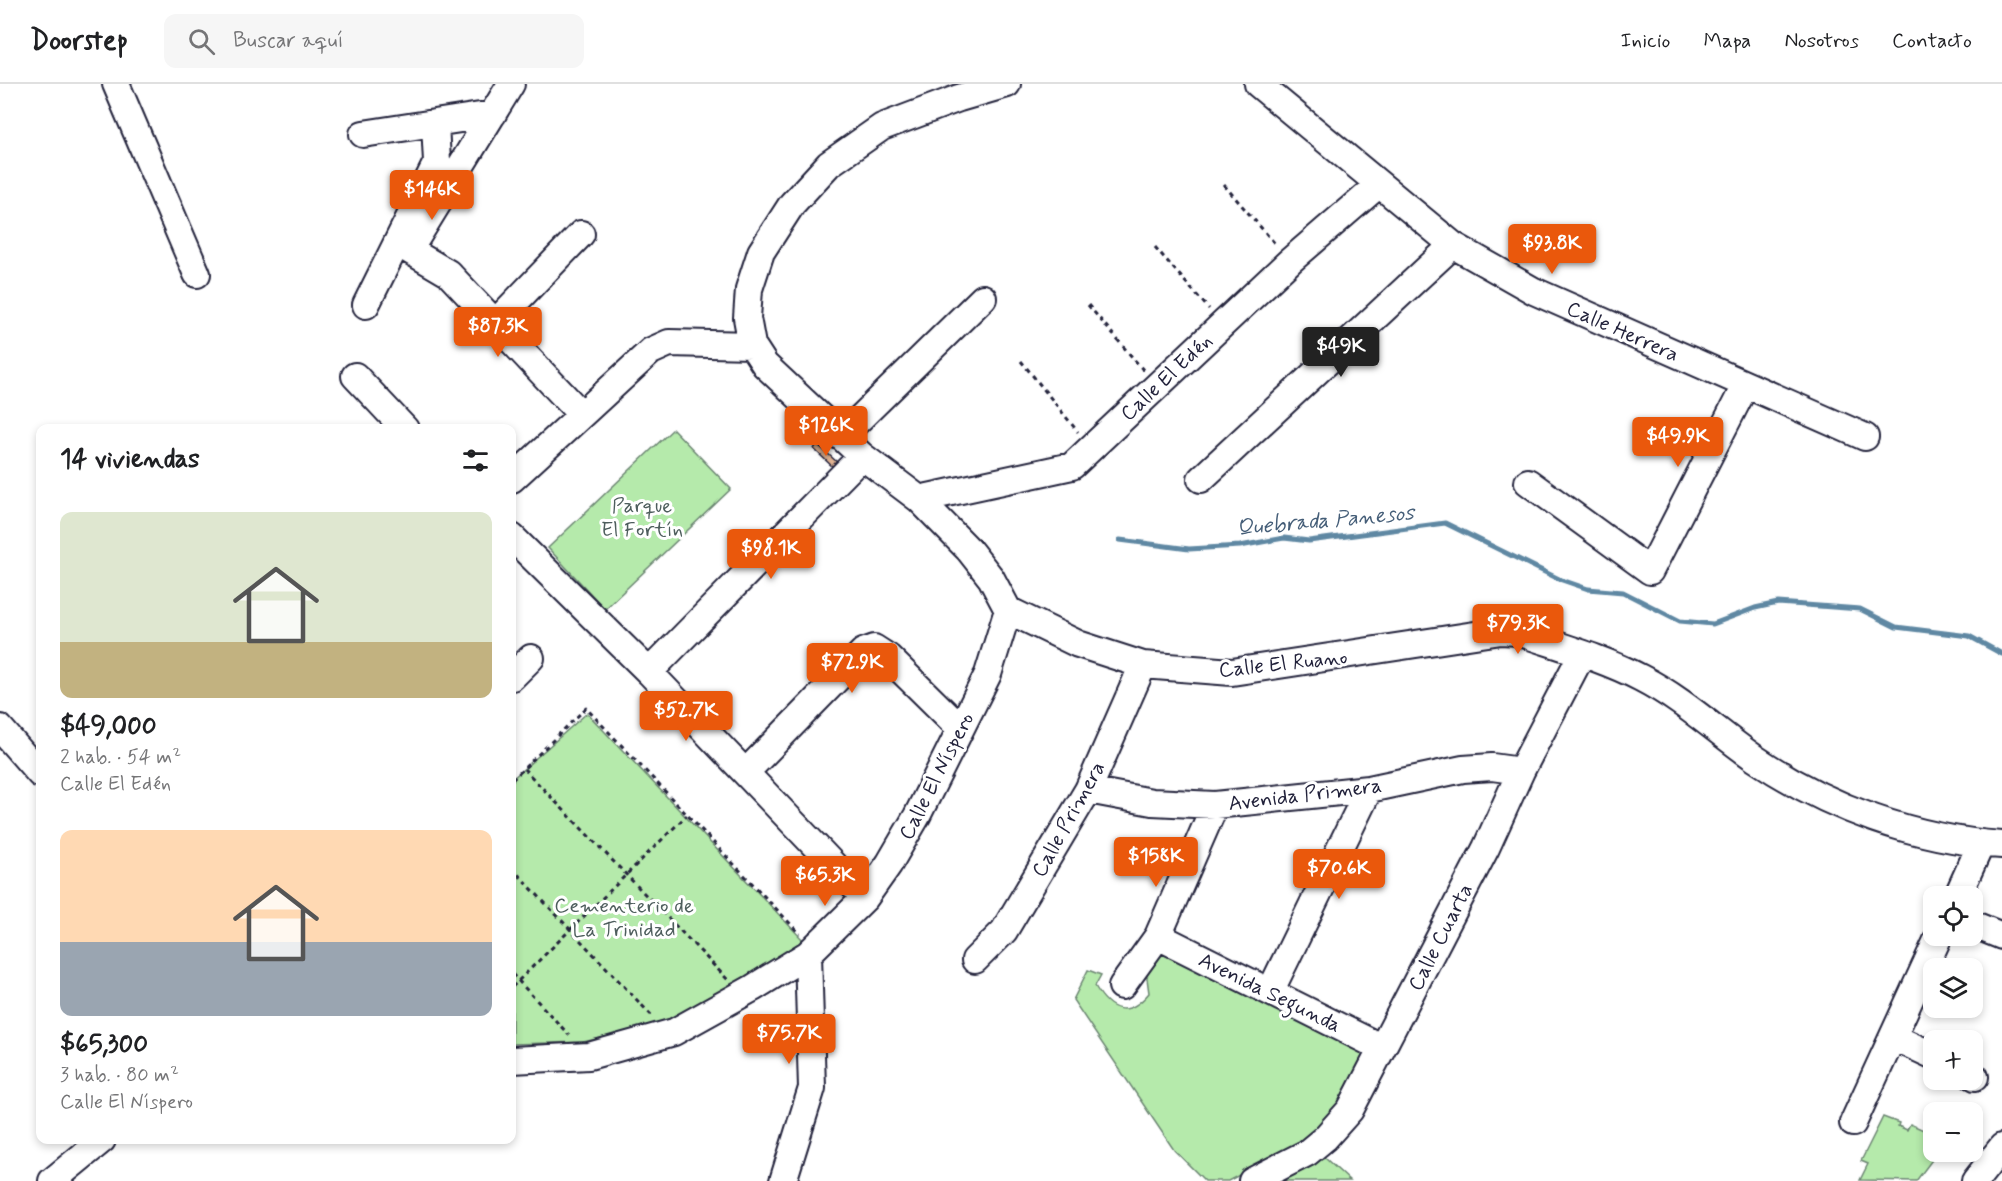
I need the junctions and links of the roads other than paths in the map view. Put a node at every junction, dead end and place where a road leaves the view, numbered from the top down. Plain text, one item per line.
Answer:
1 (116, 84) edge
2 (511, 84) edge
3 (1007, 84) edge
4 (1258, 84) edge
5 (493, 114) junction
6 (435, 123) junction
7 (363, 134) dead end
8 (1378, 184) junction
9 (581, 234) dead end
10 (1453, 245) junction
11 (403, 246) junction
12 (197, 274) dead end
13 (983, 298) dead end
14 (366, 305) dead end
15 (495, 323) junction
16 (753, 345) junction
17 (355, 376) dead end
18 (1745, 386) junction
19 (580, 413) junction
20 (400, 424) edge
21 (841, 437) junction
22 (1865, 437) dead end
23 (862, 456) junction
24 (516, 475) edge
25 (1201, 479) dead end
26 (1528, 482) dead end
27 (919, 499) junction
28 (516, 541) edge
29 (1008, 610) junction
30 (1582, 654) junction
31 (531, 658) dead end
32 (1143, 665) junction
33 (649, 672) junction
34 (516, 673) edge
35 (0, 728) edge
36 (960, 728) junction
37 (36, 769) edge
38 (1521, 771) junction
39 (746, 772) junction
40 (1370, 789) junction
41 (1088, 790) junction
42 (1215, 805) junction
43 (1992, 844) edge
44 (1964, 886) edge
45 (865, 898) junction
46 (1983, 928) edge
47 (1158, 936) junction
48 (2002, 936) edge
49 (1934, 946) edge
50 (811, 951) junction
51 (975, 960) dead end
52 (1122, 986) dead end
53 (1270, 992) junction
54 (1893, 1037) junction
55 (1382, 1048) junction
56 (1923, 1051) edge
57 (516, 1060) edge
58 (1853, 1123) dead end
59 (97, 1144) edge
60 (2002, 1147) edge
61 (52, 1181) edge
62 (783, 1181) edge
63 (1252, 1181) edge
64 (1975, 1181) edge

1 - 12 street
2 - 5 street
3 - 16 street
4 - 8 street, Calle Herrera
5 - 6 street
5 - 11 street
6 - 7 street
6 - 11 street
8 - 10 street, Calle Herrera
8 - 27 street, Calle El Edén
9 - 15 street
10 - 18 street, Calle Herrera
10 - 25 street
11 - 14 street
11 - 15 street
13 - 21 street
15 - 19 street
16 - 19 street
16 - 21 street
17 - 20 street
18 - 22 street, Calle Herrera
18 - 26 street
19 - 24 street
21 - 23 street
23 - 27 street
23 - 33 street
27 - 29 street
28 - 33 street
29 - 32 street, Calle El Ruano
29 - 36 street, Calle El Níspero
30 - 32 street, Calle El Ruano
30 - 38 street, Calle Cuarta
30 - 43 street, Calle El Ruano
31 - 34 street
32 - 41 street, Calle Primera
33 - 39 street
35 - 37 street
36 - 39 street
36 - 45 street, Calle El Níspero
38 - 40 street, Avenida Primera
38 - 55 street, Calle Cuarta
39 - 45 street
40 - 42 street, Avenida Primera
40 - 53 street
41 - 42 street, Avenida Primera
41 - 51 street, Calle Primera
42 - 47 street
43 - 44 street
45 - 50 street, Calle El Níspero
46 - 48 street
47 - 52 street
47 - 53 street, Avenida Segunda
49 - 54 street
50 - 57 street, Calle El Níspero
50 - 62 street
53 - 55 street, Avenida Segunda
54 - 56 street
54 - 58 street
55 - 63 street, Calle Cuarta
59 - 61 street
60 - 64 street

